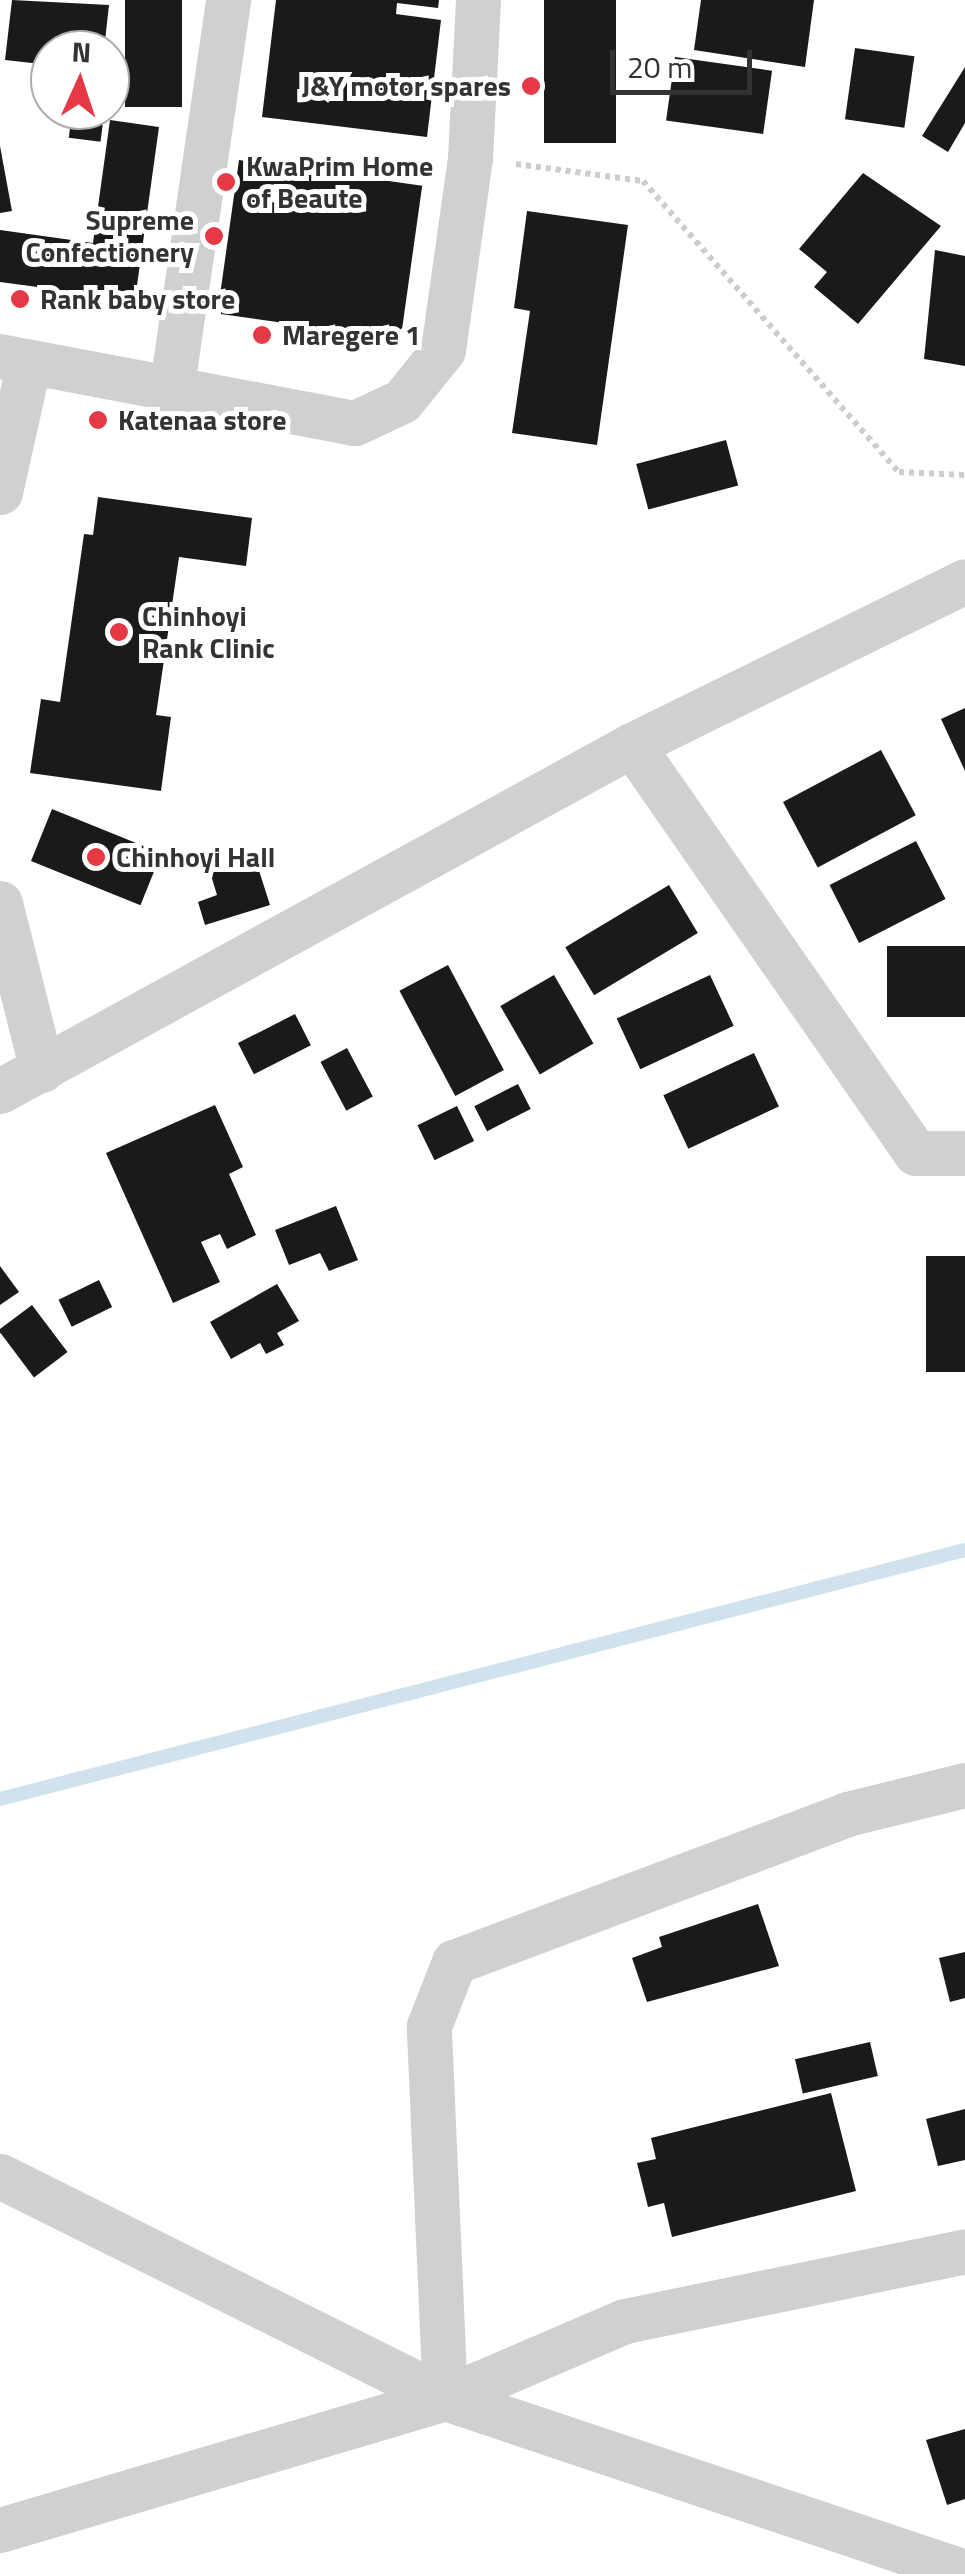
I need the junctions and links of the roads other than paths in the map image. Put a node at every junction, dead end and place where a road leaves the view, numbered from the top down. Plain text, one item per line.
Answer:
1 (228, 0) edge
2 (478, 0) edge
3 (14, 359) edge
4 (172, 392) junction
5 (0, 492) edge
6 (965, 581) edge
7 (632, 745) junction
8 (0, 903) edge
9 (42, 1070) junction
10 (0, 1092) edge
11 (965, 1153) edge
12 (965, 1785) edge
13 (0, 2176) edge
14 (965, 2251) edge
15 (446, 2398) junction
16 (0, 2530) edge
17 (965, 2572) edge

1 - 4 street
2 - 4 street
3 - 4 street
3 - 5 street
6 - 7 street
7 - 9 street
7 - 11 street
8 - 9 street
9 - 10 street
12 - 15 street
13 - 15 street
14 - 15 street
15 - 16 street
15 - 17 street

